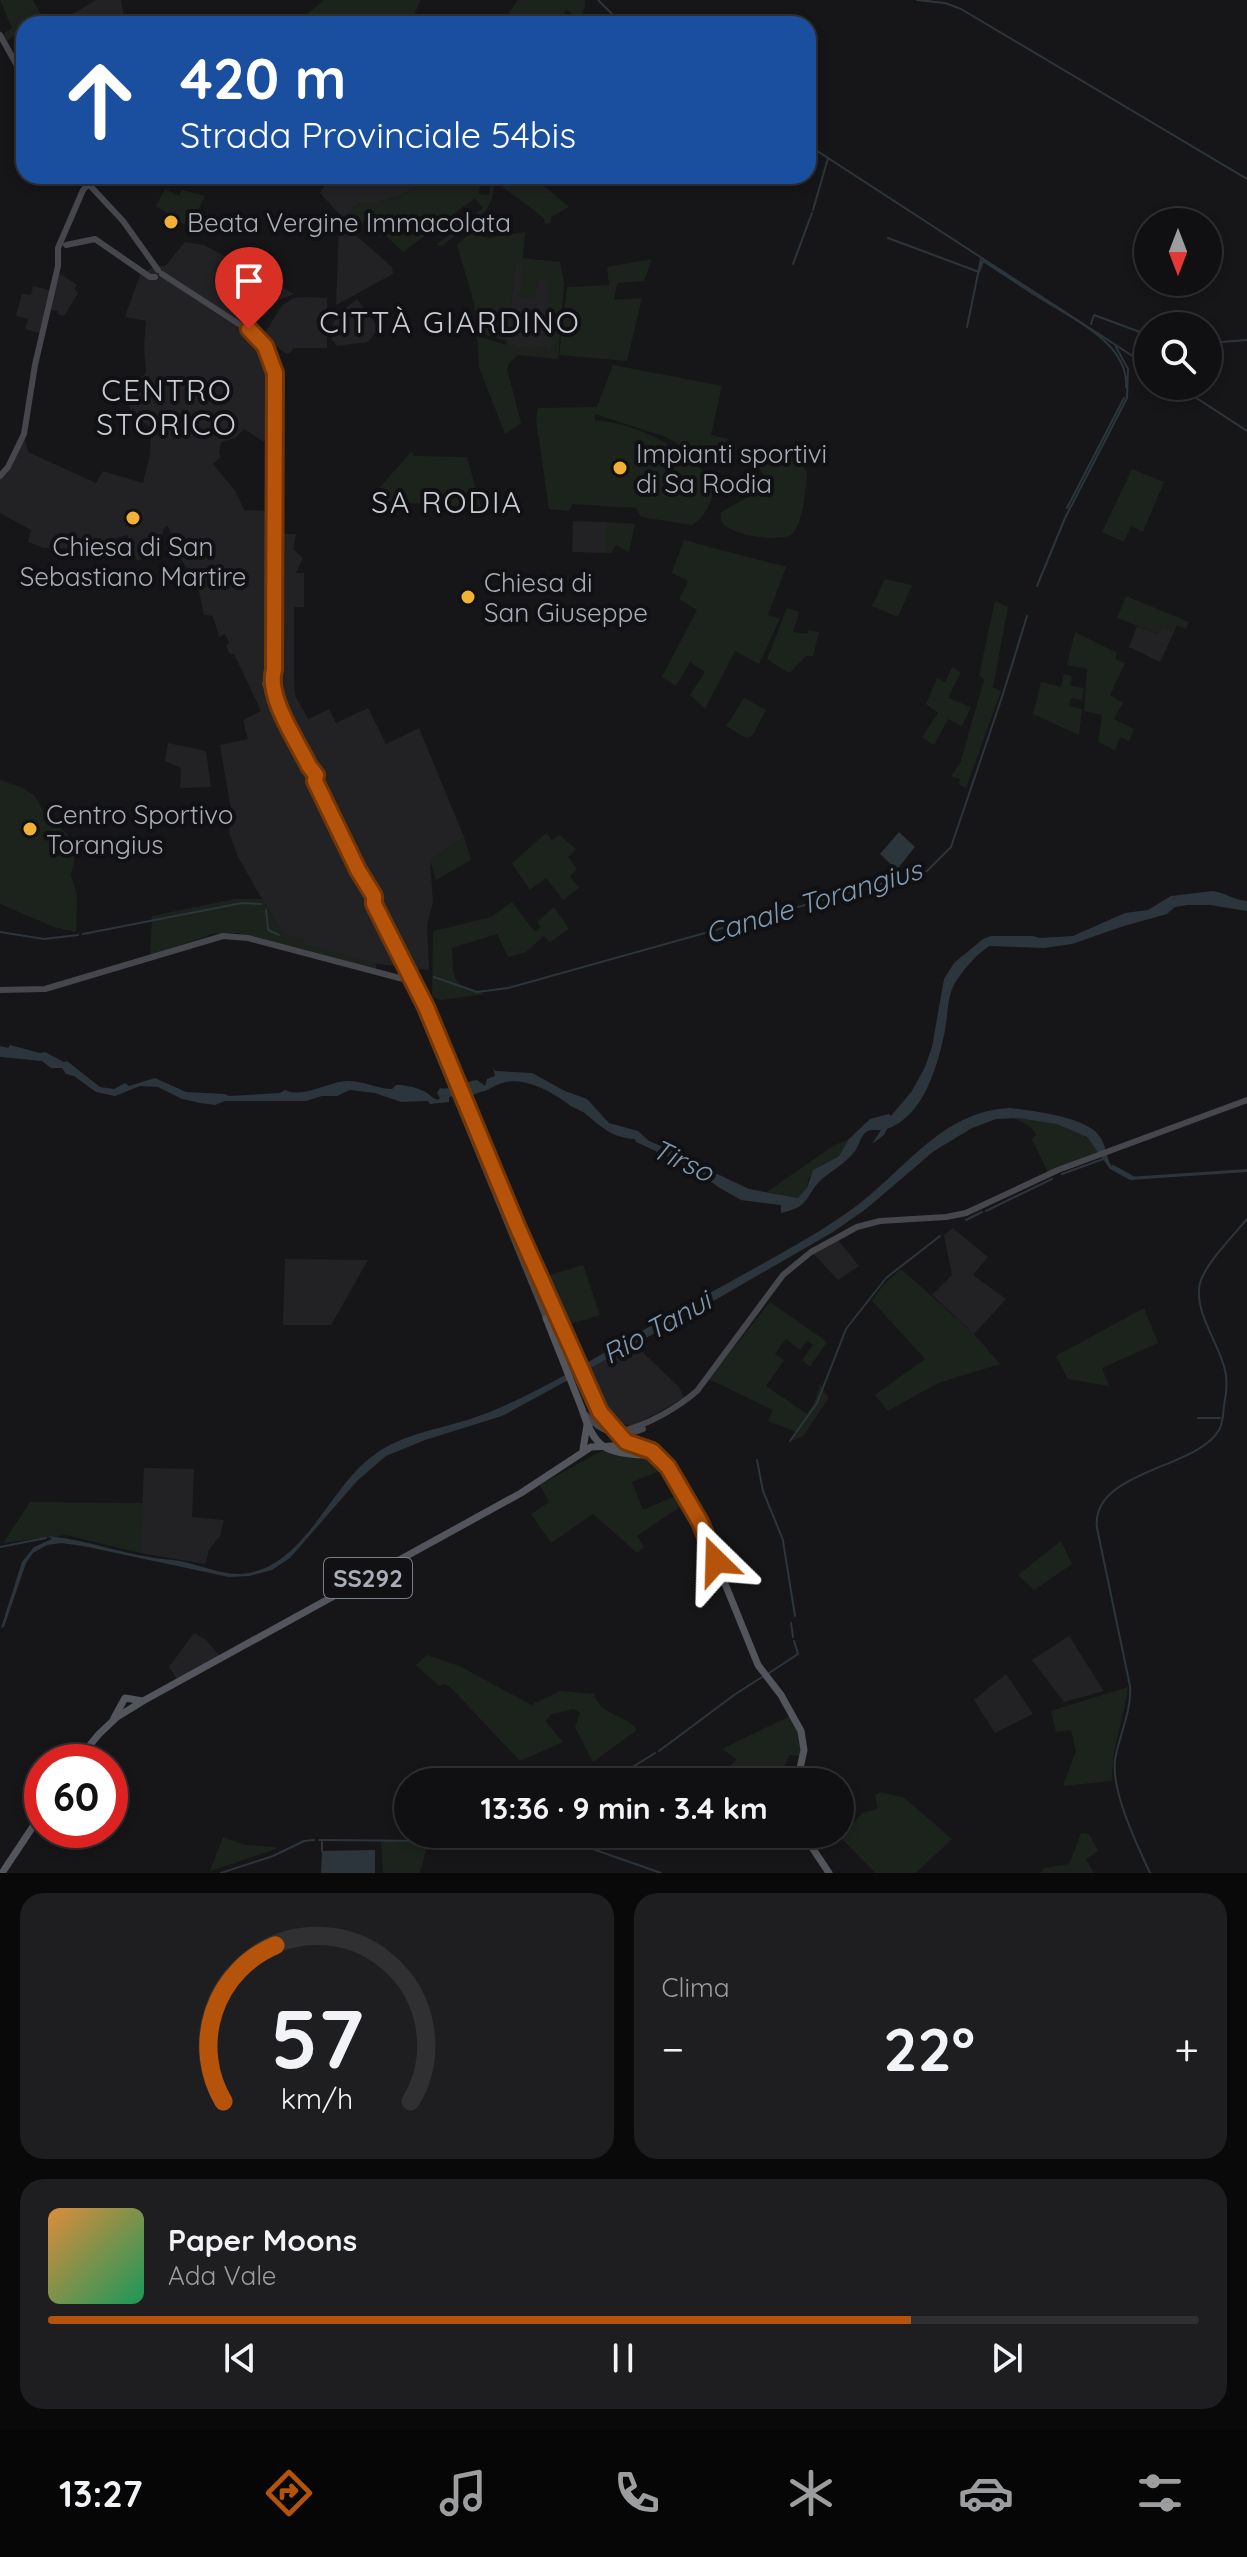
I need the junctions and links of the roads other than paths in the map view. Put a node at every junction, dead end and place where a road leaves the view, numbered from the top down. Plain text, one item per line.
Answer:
1 (0, 35) edge
2 (16, 64) edge
3 (88, 185) joint
4 (64, 248) junction
5 (157, 274) junction
6 (0, 476) edge
7 (399, 960) junction
8 (383, 975) junction
9 (407, 980) junction
10 (0, 990) edge
11 (415, 992) junction
12 (1247, 1100) edge
13 (512, 1229) junction
14 (546, 1318) joint
15 (563, 1362) junction
16 (582, 1409) junction
17 (609, 1421) junction
18 (641, 1428) junction
19 (627, 1430) junction
20 (585, 1432) junction
21 (617, 1433) junction
22 (632, 1444) junction
23 (594, 1446) junction
24 (606, 1446) junction
25 (583, 1451) junction
26 (672, 1474) junction
27 (133, 1700) junction
28 (143, 1701) junction
29 (127, 1709) junction
30 (92, 1744) edge
31 (800, 1768) edge
32 (24, 1840) edge
33 (812, 1848) edge
34 (2, 1873) edge
35 (829, 1873) edge

1 - 2 main road
3 - 4 main road
3 - 5 main road
4 - 5 main road
4 - 6 main road
5 - 7 main road
7 - 8 main road
7 - 9 main road
7 - 11 main road
8 - 9 main road
8 - 10 main road
9 - 11 main road
11 - 13 main road
12 - 18 main road
13 - 14 main road
13 - 17 main road
14 - 15 main road
15 - 16 main road
15 - 20 main road
16 - 18 main road, bridge
16 - 26 main road, bridge
17 - 18 main road
17 - 20 main road
17 - 21 main road
18 - 19 main road
19 - 21 main road
19 - 22 main road
20 - 23 main road
20 - 25 main road
21 - 22 main road
21 - 24 main road
22 - 24 main road, SS292
22 - 26 main road
23 - 24 main road, SS292
23 - 25 main road, SS292
25 - 28 main road, SS292
26 - 31 main road
27 - 28 main road
27 - 29 main road, SS292
27 - 29 main road
28 - 29 main road, SS292
29 - 30 main road, SS292
32 - 34 main road
33 - 35 main road

